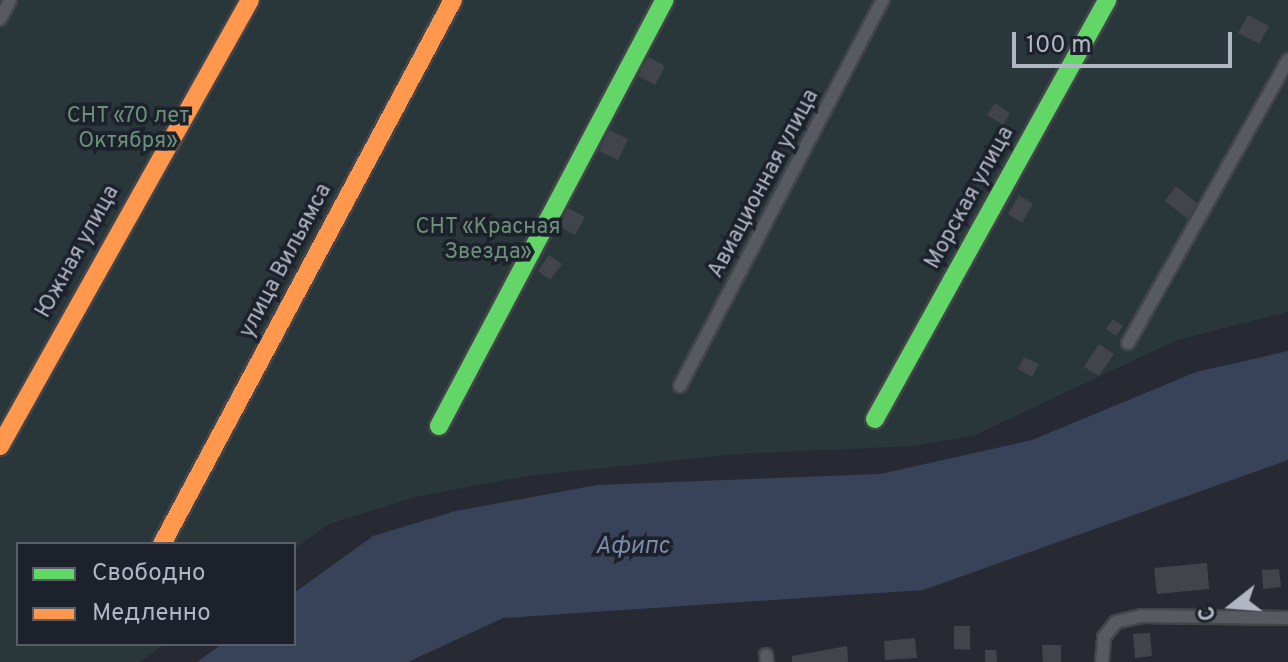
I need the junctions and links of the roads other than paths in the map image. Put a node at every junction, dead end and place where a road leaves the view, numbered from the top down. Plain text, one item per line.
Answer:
1 (10, 0) edge
2 (250, 0) edge
3 (453, 0) edge
4 (665, 0) edge
5 (883, 0) edge
6 (1107, 0) edge
7 (0, 19) edge
8 (1288, 60) edge
9 (1128, 343) dead end
10 (680, 386) dead end
11 (875, 419) dead end
12 (439, 426) dead end
13 (0, 446) edge
14 (163, 542) edge
15 (1288, 618) edge
16 (1102, 662) edge

1 - 7 street
2 - 13 street, Южная улица
3 - 14 street, улица Вильямса
4 - 12 street
5 - 10 street, Авиационная улица
6 - 11 street, Морская улица
8 - 9 street
15 - 16 street

